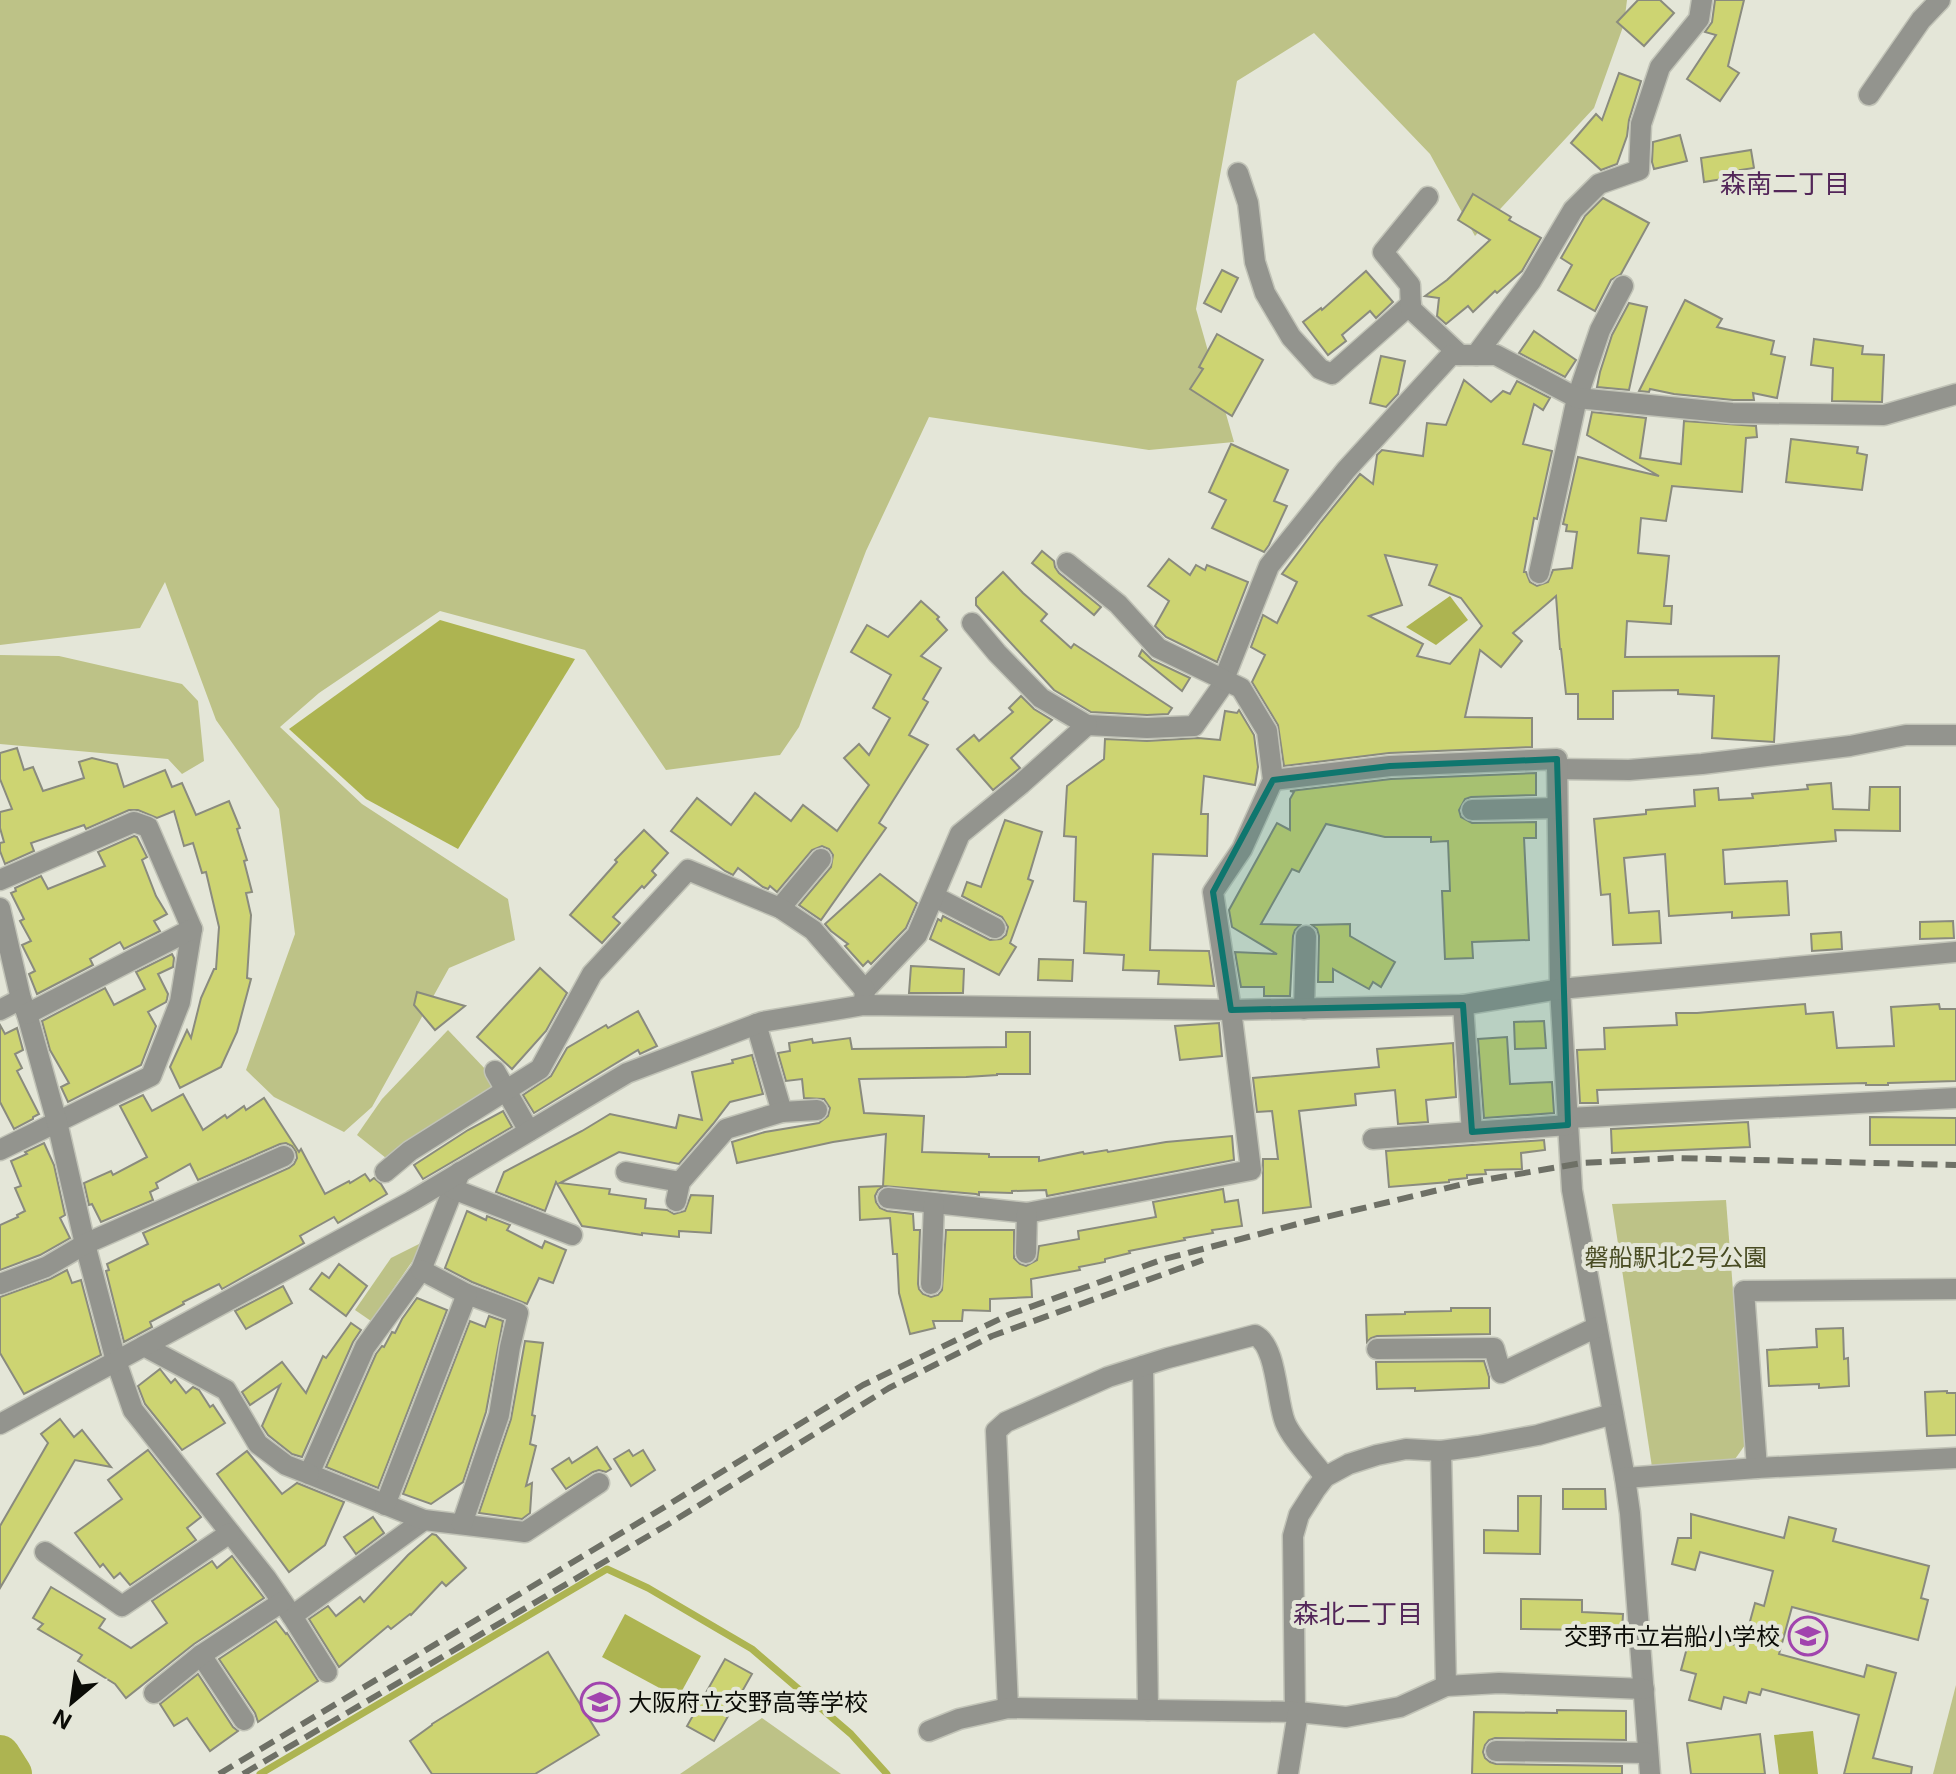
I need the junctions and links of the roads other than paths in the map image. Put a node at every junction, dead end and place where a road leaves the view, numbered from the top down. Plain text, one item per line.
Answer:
1 (1702, 0) edge
2 (1940, 0) edge
3 (1869, 95) dead end
4 (1238, 173) dead end
5 (1428, 197) dead end
6 (1623, 286) dead end
7 (1411, 304) junction
8 (1468, 355) junction
9 (1956, 394) edge
10 (1577, 398) junction
11 (1067, 563) dead end
12 (1539, 573) dead end
13 (972, 623) dead end
14 (1223, 681) junction
15 (1087, 725) junction
16 (1956, 735) edge
17 (1557, 769) junction
18 (1273, 780) junction
19 (1557, 808) junction
20 (1472, 810) dead end
21 (821, 859) dead end
22 (0, 880) edge
23 (935, 897) junction
24 (0, 908) edge
25 (780, 908) junction
26 (995, 928) dead end
27 (192, 929) junction
28 (1306, 936) dead end
29 (1956, 952) edge
30 (1560, 989) junction
31 (864, 998) junction
32 (1463, 1005) junction
33 (24, 1007) junction
34 (1304, 1009) junction
35 (0, 1010) edge
36 (1231, 1010) junction
37 (756, 1024) junction
38 (495, 1071) dead end
39 (505, 1091) junction
40 (1956, 1098) edge
41 (817, 1110) dead end
42 (782, 1112) junction
43 (57, 1122) junction
44 (1568, 1122) junction
45 (529, 1131) junction
46 (1472, 1132) junction
47 (1373, 1139) dead end
48 (0, 1150) edge
49 (284, 1156) dead end
50 (385, 1172) dead end
51 (626, 1172) dead end
52 (457, 1181) junction
53 (888, 1198) dead end
54 (934, 1204) junction
55 (1027, 1213) junction
56 (572, 1235) dead end
57 (85, 1244) junction
58 (1026, 1253) dead end
59 (421, 1270) junction
60 (0, 1284) edge
61 (931, 1284) dead end
62 (1956, 1289) edge
63 (467, 1294) junction
64 (1597, 1327) junction
65 (144, 1346) junction
66 (1377, 1349) dead end
67 (116, 1361) junction
68 (1143, 1366) junction
69 (1613, 1414) junction
70 (0, 1424) edge
71 (1441, 1451) junction
72 (1956, 1458) edge
73 (1757, 1468) junction
74 (309, 1474) junction
75 (1325, 1477) junction
76 (1625, 1478) junction
77 (599, 1483) dead end
78 (385, 1505) junction
79 (424, 1520) junction
80 (462, 1524) junction
81 (230, 1533) junction
82 (45, 1552) dead end
83 (287, 1609) junction
84 (201, 1655) junction
85 (327, 1672) dead end
86 (1446, 1686) junction
87 (1644, 1689) junction
88 (154, 1693) dead end
89 (1008, 1708) junction
90 (1148, 1710) junction
91 (1297, 1712) junction
92 (244, 1720) dead end
93 (929, 1731) dead end
94 (1496, 1751) dead end
95 (1649, 1764) edge
96 (1288, 1774) edge

1 - 8 street
2 - 3 street
4 - 7 street
5 - 7 street
6 - 10 street
7 - 8 street
8 - 10 street
8 - 14 street
9 - 10 street
10 - 12 street
11 - 14 street
13 - 15 street
14 - 15 street
14 - 18 street
15 - 23 street
16 - 17 street
17 - 18 street
17 - 19 street
18 - 36 street
19 - 20 street
19 - 30 street
21 - 25 street
22 - 27 street
23 - 26 street
23 - 31 street
24 - 33 street
25 - 31 street
25 - 39 street
27 - 33 street
27 - 43 street
28 - 34 street
29 - 30 street
30 - 32 street
30 - 44 street
31 - 36 street
31 - 37 street
32 - 34 street
32 - 46 street
33 - 35 street
33 - 43 street
34 - 36 street
36 - 55 street
37 - 42 street
37 - 45 street
38 - 39 street
39 - 45 street
39 - 50 street
40 - 44 street
41 - 42 street
42 - 51 street
43 - 48 street
43 - 57 street
44 - 46 street
44 - 64 street
45 - 52 street
46 - 47 street
49 - 57 street
52 - 56 street
52 - 59 street
52 - 65 street
53 - 54 street
54 - 55 street
54 - 61 street
55 - 58 street
57 - 60 street
57 - 67 street
59 - 63 street
59 - 74 street
62 - 73 street
63 - 78 street
63 - 80 street
64 - 66 street
64 - 69 street
65 - 67 street
65 - 74 street
67 - 70 street
67 - 81 street
68 - 75 street
68 - 89 street
68 - 90 street
69 - 71 street
69 - 76 street
71 - 75 street
71 - 86 street
72 - 73 street
73 - 76 street
74 - 78 street
75 - 91 street
76 - 87 street
77 - 80 street
78 - 79 street
79 - 80 street
79 - 83 street
81 - 82 street
81 - 83 street
83 - 84 street
83 - 85 street
84 - 88 street
84 - 92 street
86 - 87 street
86 - 91 street
87 - 95 street
89 - 90 street
89 - 93 street
90 - 91 street
91 - 96 street
94 - 95 street

